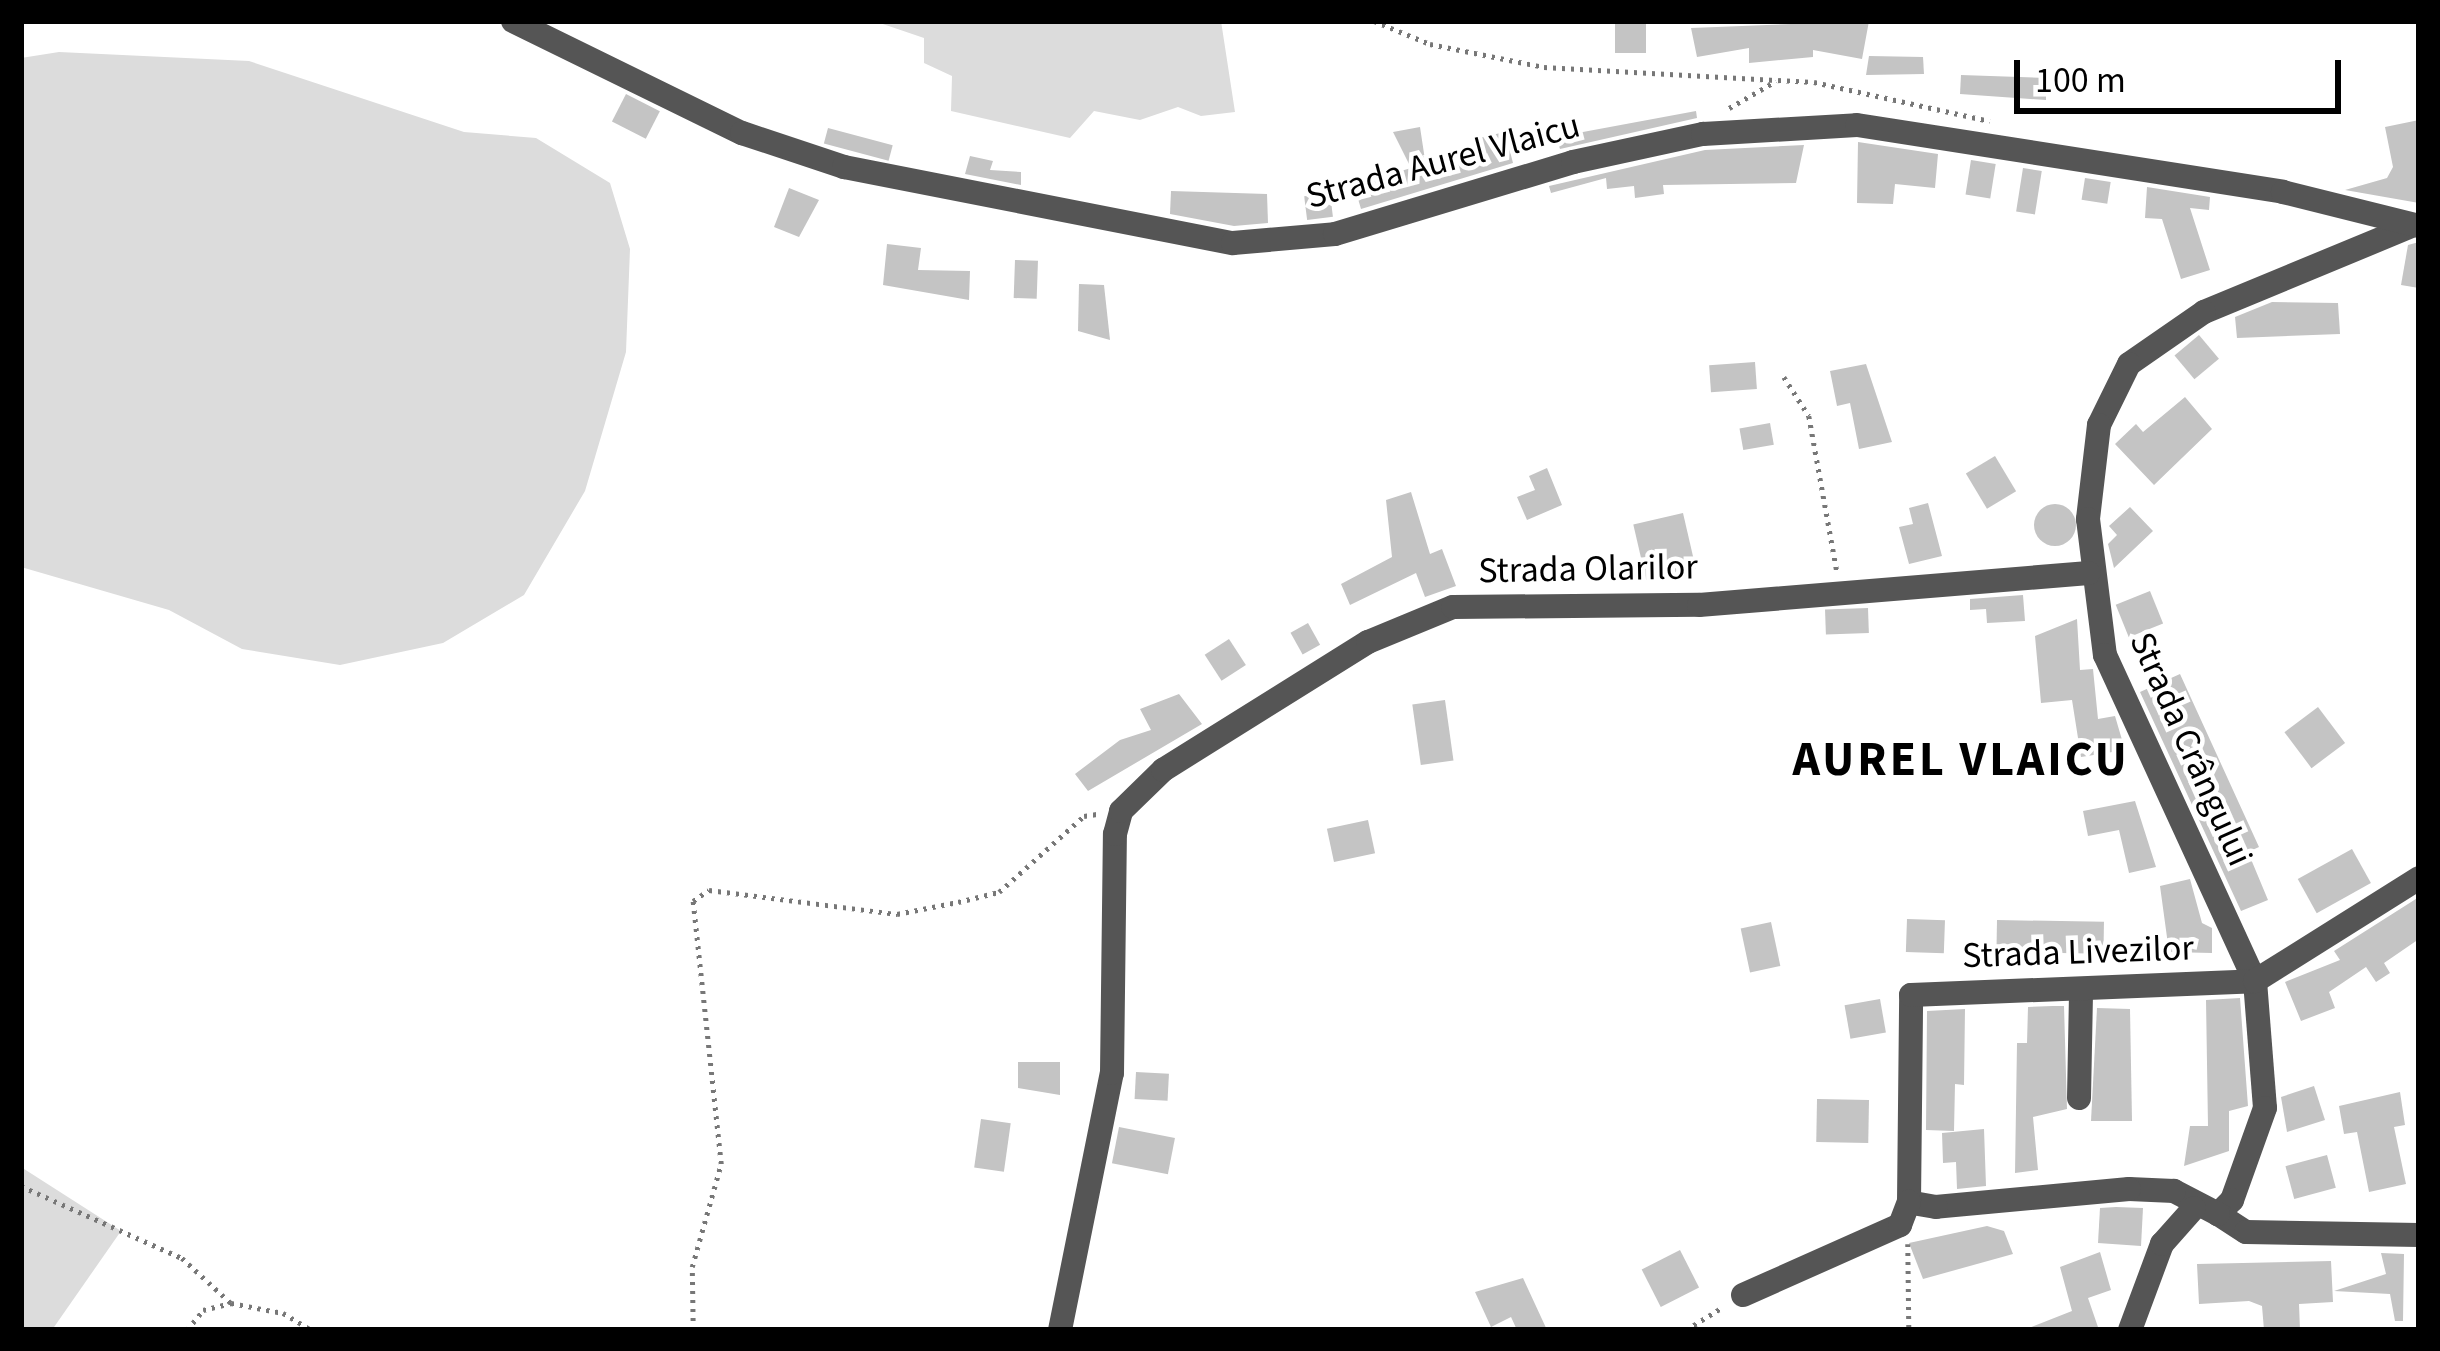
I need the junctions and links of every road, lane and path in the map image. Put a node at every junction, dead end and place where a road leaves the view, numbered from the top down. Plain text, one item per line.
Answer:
1 (513, 21) edge
2 (1374, 21) edge
3 (1776, 81) junction
4 (1925, 108) dead end
5 (1720, 112) dead end
6 (2416, 226) edge
7 (1784, 377) dead end
8 (2089, 573) junction
9 (1840, 592) junction
10 (1121, 811) junction
11 (2419, 878) edge
12 (2255, 981) junction
13 (2081, 990) junction
14 (2079, 1098) dead end
15 (21, 1186) edge
16 (1908, 1198) junction
17 (2206, 1211) junction
18 (2419, 1235) edge
19 (1744, 1294) joint
20 (231, 1303) junction
21 (187, 1330) edge
22 (311, 1330) edge
23 (693, 1330) edge
24 (1060, 1330) edge
25 (1686, 1330) edge
26 (1909, 1330) edge
27 (2130, 1330) edge

1 - 6 street, Strada Aurel Vlaicu
2 - 3 path
3 - 4 path
3 - 5 path
6 - 8 street, Strada Crângului
7 - 9 path
8 - 9 street, Strada Olarilor
8 - 12 street, Strada Crângului
9 - 10 street, Strada Olarilor
10 - 23 path
10 - 24 street
11 - 12 street, Strada Livezilor
12 - 13 street, Strada Livezilor
12 - 17 street
13 - 14 street
13 - 16 street, Strada Livezilor
15 - 20 path
16 - 17 street
16 - 19 street
16 - 26 path
17 - 18 street
17 - 27 street
19 - 25 path
20 - 21 path
20 - 22 path

